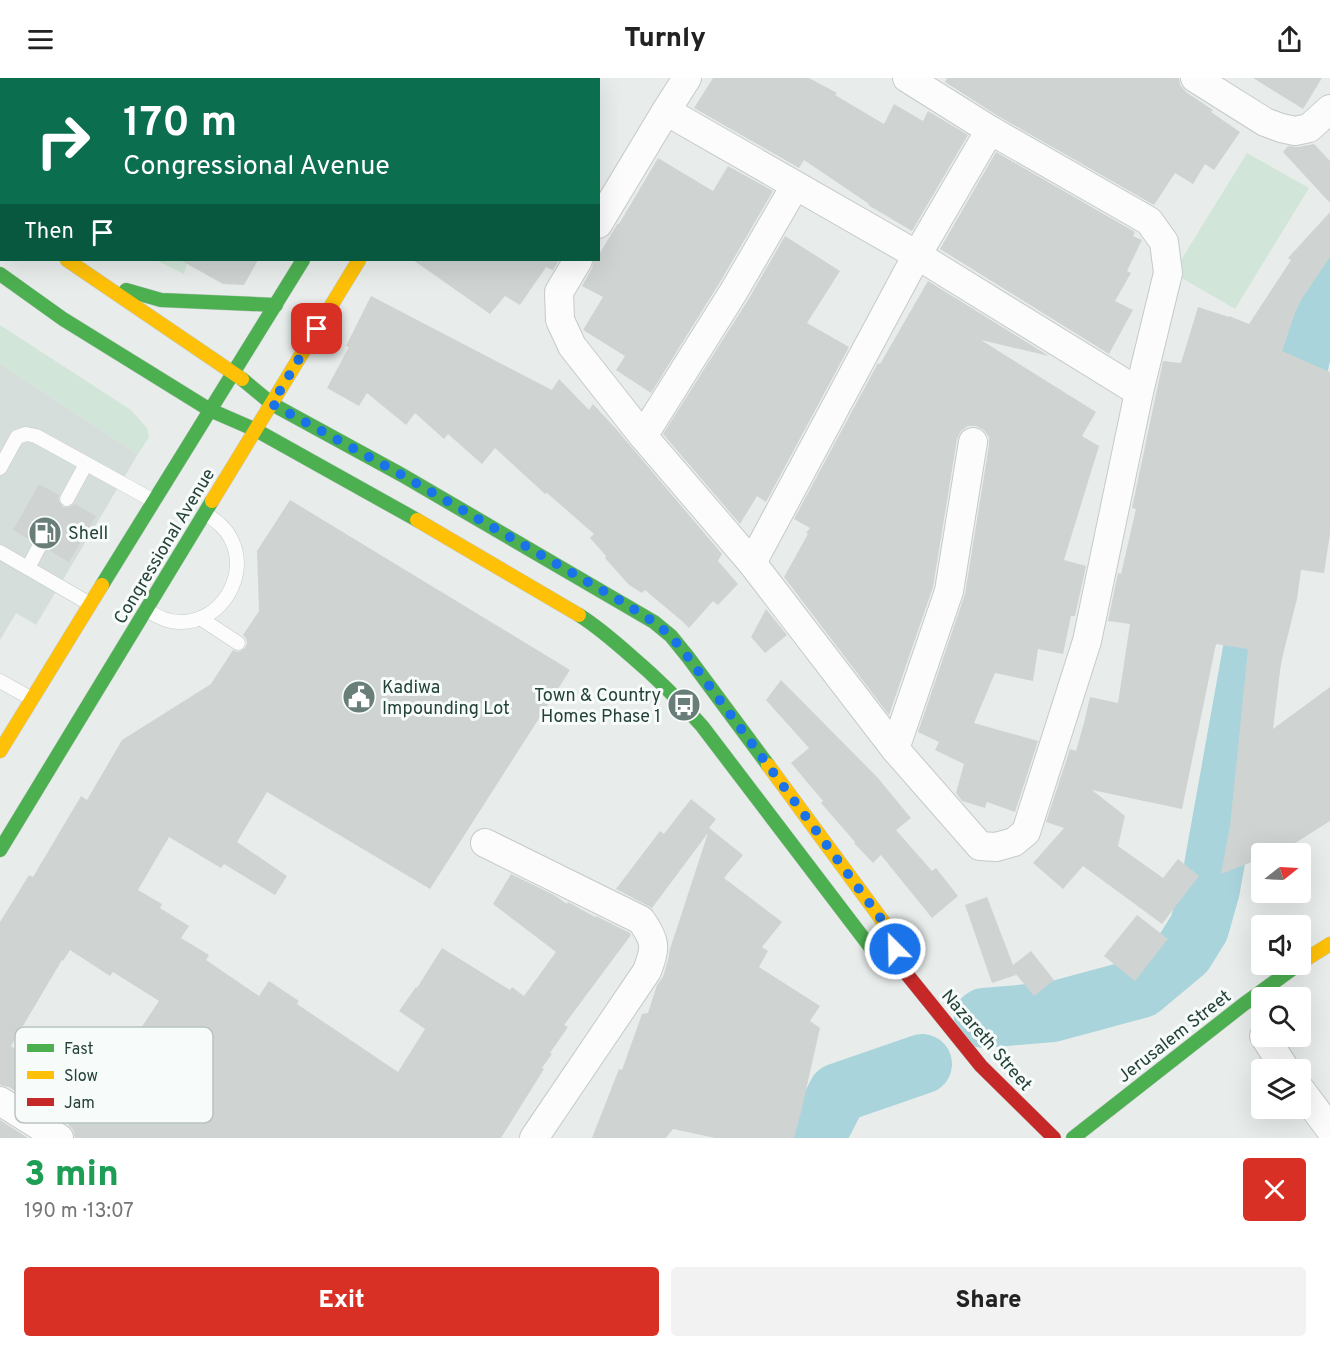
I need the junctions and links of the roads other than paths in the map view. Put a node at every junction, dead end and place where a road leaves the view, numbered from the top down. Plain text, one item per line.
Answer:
1 (687, 78) edge
2 (907, 78) edge
3 (1195, 78) edge
4 (1330, 109) edge
5 (666, 111) junction
6 (990, 130) junction
7 (795, 186) junction
8 (600, 221) edge
9 (917, 255) junction
10 (69, 261) edge
11 (302, 261) edge
12 (358, 261) edge
13 (577, 261) edge
14 (0, 274) edge
15 (104, 284) junction
16 (276, 305) junction
17 (233, 372) junction
18 (1139, 392) junction
19 (272, 404) junction
20 (210, 410) junction
21 (256, 430) junction
22 (643, 435) junction
23 (973, 442) dead end
24 (86, 464) junction
25 (0, 468) edge
26 (67, 499) dead end
27 (154, 501) junction
28 (205, 513) junction
29 (40, 545) dead end
30 (0, 552) edge
31 (752, 563) junction
32 (28, 568) junction
33 (90, 604) junction
34 (146, 610) junction
35 (200, 618) junction
36 (238, 643) dead end
37 (0, 681) edge
38 (32, 699) junction
39 (895, 749) junction
40 (0, 751) edge
41 (485, 843) dead end
42 (0, 850) edge
43 (1330, 944) edge
44 (1311, 957) edge
45 (897, 962) junction
46 (1285, 975) edge
47 (1244, 1004) junction
48 (1251, 1015) edge
49 (0, 1101) edge
50 (1311, 1104) edge
51 (15, 1110) edge
52 (35, 1123) edge
53 (1330, 1129) edge
54 (59, 1138) edge
55 (534, 1138) edge
56 (1054, 1138) edge
57 (1073, 1138) edge

1 - 5 street
2 - 6 street
3 - 4 street
5 - 7 street
5 - 8 street
6 - 9 street
6 - 18 street
7 - 9 street
7 - 22 street
9 - 18 street
9 - 31 street
10 - 15 street, Nazareth Street
11 - 16 street, Congressional Avenue
12 - 19 street, Congressional Avenue
13 - 22 street
14 - 20 street, Nazareth Street
15 - 16 street
15 - 17 street, Nazareth Street
16 - 17 street, Congressional Avenue
17 - 19 street, Nazareth Street
17 - 20 street, Congressional Avenue
18 - 39 street
19 - 21 street, Congressional Avenue
19 - 45 street, Nazareth Street
20 - 21 street, Nazareth Street
20 - 27 street, Congressional Avenue
21 - 28 street, Congressional Avenue
21 - 45 street, Nazareth Street
22 - 31 street
23 - 39 street
24 - 25 lane
24 - 26 lane
24 - 27 lane
27 - 33 street, Congressional Avenue
28 - 34 street, Congressional Avenue
28 - 35 lane
29 - 32 lane
30 - 32 lane
31 - 39 street
32 - 33 lane
33 - 38 street, Congressional Avenue
34 - 35 lane
34 - 42 street, Congressional Avenue
35 - 36 lane
37 - 38 lane
38 - 40 street, Congressional Avenue
41 - 55 street
43 - 44 street, Jerusalem Street
45 - 56 street, Nazareth Street
46 - 47 street, Jerusalem Street
47 - 48 street
47 - 57 street, Jerusalem Street
49 - 51 street
50 - 53 street
52 - 54 street

